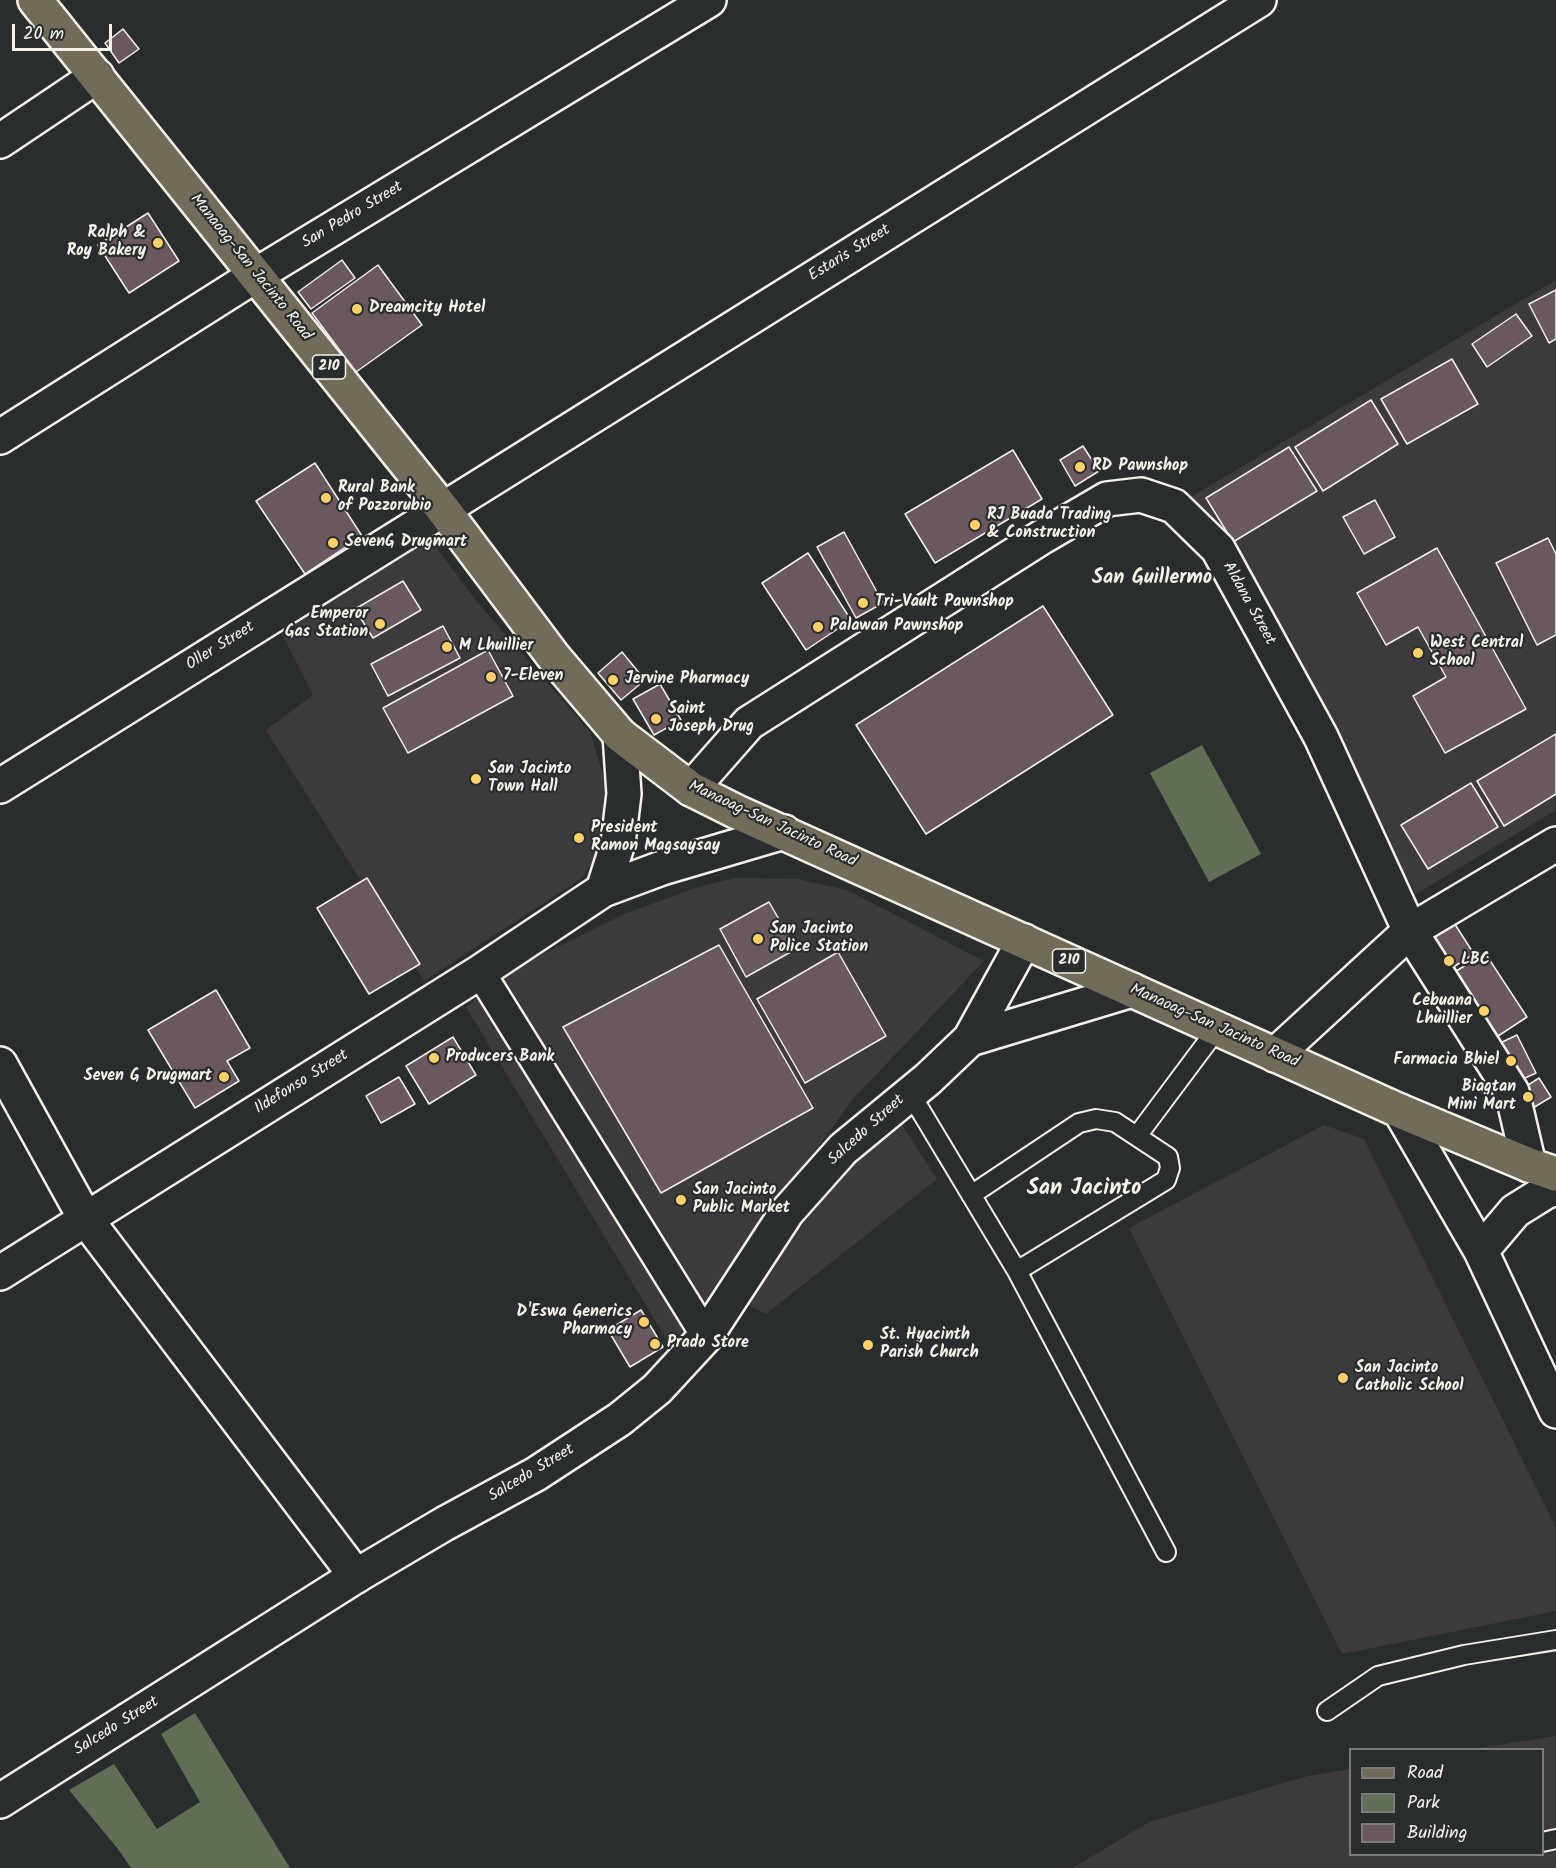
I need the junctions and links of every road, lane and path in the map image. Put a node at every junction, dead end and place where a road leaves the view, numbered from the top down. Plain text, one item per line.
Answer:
1 (709, 0) edge
2 (1259, 0) edge
3 (46, 3) edge
4 (97, 76) junction
5 (0, 141) edge
6 (256, 275) junction
7 (0, 437) edge
8 (442, 508) junction
9 (620, 735) junction
10 (0, 786) edge
11 (691, 789) junction
12 (784, 832) junction
13 (1556, 844) edge
14 (603, 890) junction
15 (1410, 931) junction
16 (1024, 940) junction
17 (480, 972) junction
18 (1132, 990) junction
19 (1217, 1029) junction
20 (970, 1039) junction
21 (1275, 1055) junction
22 (0, 1064) edge
23 (910, 1093) junction
24 (1400, 1111) junction
25 (1137, 1136) junction
26 (1542, 1169) edge
27 (1556, 1189) edge
28 (971, 1195) junction
29 (86, 1218) junction
30 (1481, 1251) junction
31 (1017, 1272) junction
32 (0, 1273) edge
33 (706, 1336) junction
34 (1556, 1411) edge
35 (1166, 1552) dead end
36 (356, 1576) junction
37 (1556, 1640) edge
38 (1327, 1711) dead end
39 (0, 1801) edge

1 - 6 street, San Pedro Street
2 - 8 street, Estaris Street
3 - 4 main road, Manaoag-San Jacinto Road / 210
4 - 5 street
4 - 6 main road, Manaoag-San Jacinto Road / 210
6 - 7 street, San Pedro Street
6 - 8 main road, Manaoag-San Jacinto Road / 210
8 - 9 main road, Manaoag-San Jacinto Road / 210
8 - 10 street, Oller Street
9 - 11 main road, Manaoag-San Jacinto Road / 210
9 - 14 street
11 - 12 main road, Manaoag-San Jacinto Road / 210
11 - 15 street, Aldana Street
12 - 14 street, Ildefonso Street
12 - 16 main road, Manaoag-San Jacinto Road / 210
13 - 15 street
14 - 17 street, Ildefonso Street
15 - 21 street
15 - 26 street, Aldana Street
16 - 18 main road, Manaoag-San Jacinto Road / 210
16 - 20 street, Salcedo Street
17 - 29 street, Ildefonso Street
17 - 33 street
18 - 19 main road, Manaoag-San Jacinto Road / 210
18 - 20 street, Salcedo Street
19 - 21 main road, Manaoag-San Jacinto Road / 210
19 - 25 lane
20 - 23 street, Salcedo Street
21 - 24 main road, Manaoag-San Jacinto Road / 210
22 - 29 street
23 - 28 lane
23 - 33 street, Salcedo Street
24 - 26 main road, Manaoag-San Jacinto Road / 210
24 - 30 street
25 - 28 lane
25 - 31 lane
27 - 30 street
28 - 31 lane
29 - 32 street, Ildefonso Street
29 - 36 street
30 - 34 street
31 - 35 lane
33 - 36 street, Salcedo Street
36 - 39 street, Salcedo Street
37 - 38 lane

